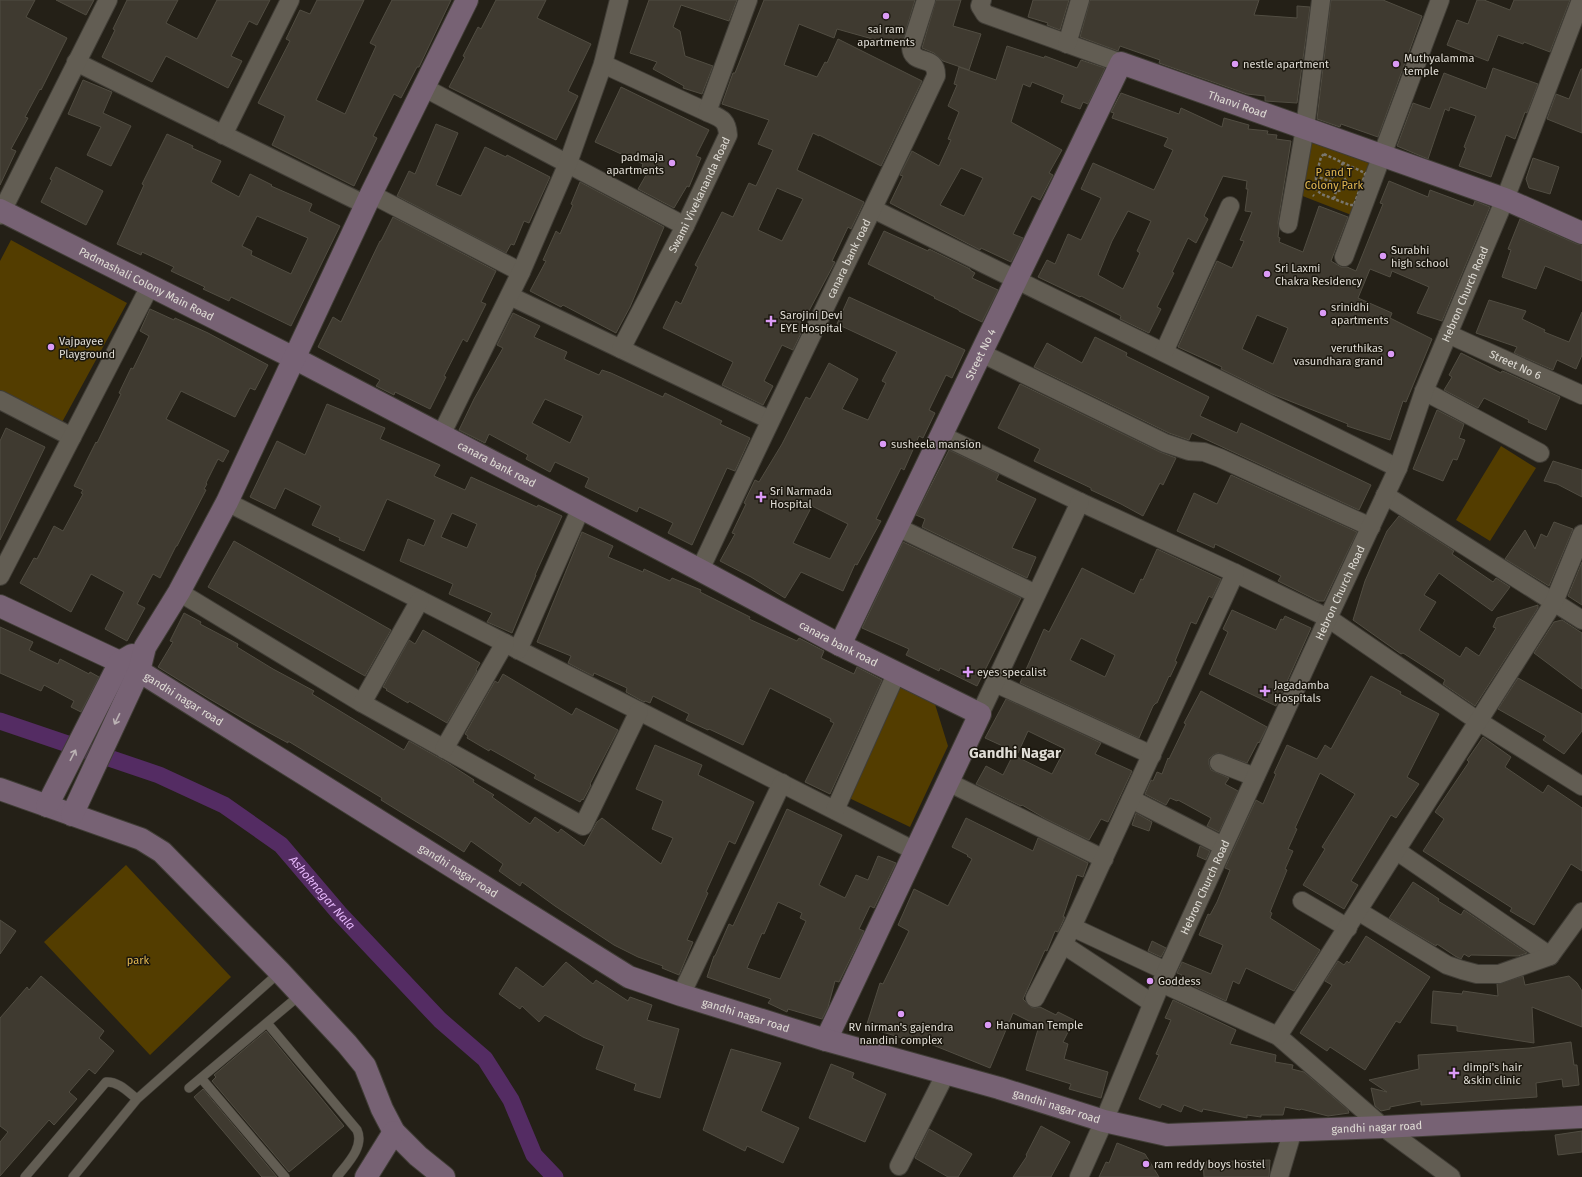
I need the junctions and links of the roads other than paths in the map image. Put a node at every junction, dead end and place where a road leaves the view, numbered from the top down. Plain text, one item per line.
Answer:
1 (108, 0) edge
2 (290, 0) edge
3 (467, 0) edge
4 (619, 0) edge
5 (748, 0) edge
6 (926, 0) edge
7 (982, 0) edge
8 (1080, 0) edge
9 (1321, 0) edge
10 (1581, 0) edge
11 (1436, 1) edge
12 (1067, 44) junction
13 (76, 62) junction
14 (1121, 63) junction
15 (603, 64) junction
16 (423, 88) junction
17 (707, 112) junction
18 (1305, 128) junction
19 (223, 134) junction
20 (1382, 155) junction
21 (568, 163) junction
22 (368, 199) junction
23 (1505, 199) junction
24 (1230, 206) dead end
25 (874, 208) junction
26 (1, 212) edge
27 (1288, 224) dead end
28 (685, 226) junction
29 (1582, 233) edge
30 (1344, 257) dead end
31 (521, 272) junction
32 (1016, 279) junction
33 (150, 286) junction
34 (510, 296) junction
35 (1448, 334) junction
36 (621, 349) junction
37 (1164, 352) junction
38 (981, 353) junction
39 (294, 358) junction
40 (1424, 391) junction
41 (1582, 395) edge
42 (0, 400) edge
43 (770, 420) junction
44 (441, 435) junction
45 (941, 435) junction
46 (72, 437) junction
47 (1540, 453) dead end
48 (1398, 468) junction
49 (1385, 495) junction
50 (227, 502) junction
51 (1080, 502) junction
52 (581, 508) junction
53 (897, 527) junction
54 (1371, 527) junction
55 (1582, 534) edge
56 (700, 570) junction
57 (1235, 573) junction
58 (0, 576) edge
59 (179, 592) junction
60 (1036, 594) junction
61 (420, 600) junction
62 (1554, 602) junction
63 (0, 606) edge
64 (1328, 618) junction
65 (1582, 620) edge
66 (840, 645) junction
67 (144, 646) junction
68 (511, 646) junction
69 (115, 671) junction
70 (897, 672) junction
71 (137, 678) junction
72 (995, 683) junction
73 (362, 703) junction
74 (639, 711) junction
75 (980, 714) junction
76 (1478, 721) junction
77 (444, 749) junction
78 (1152, 755) junction
79 (1219, 763) dead end
80 (1255, 778) junction
81 (948, 782) junction
82 (782, 784) junction
83 (1582, 786) edge
84 (0, 790) edge
85 (51, 798) junction
86 (1131, 799) junction
87 (75, 807) junction
88 (835, 810) junction
89 (1223, 846) junction
90 (915, 851) junction
91 (1397, 851) junction
92 (1104, 859) junction
93 (1302, 901) dead end
94 (1358, 911) junction
95 (1582, 912) edge
96 (1072, 927) junction
97 (1348, 928) junction
98 (1064, 945) junction
99 (1550, 956) junction
100 (280, 972) junction
101 (1163, 977) junction
102 (300, 995) junction
103 (681, 995) junction
104 (1035, 998) dead end
105 (1152, 1003) junction
106 (267, 1023) junction
107 (1278, 1036) junction
108 (826, 1040) junction
109 (946, 1073) junction
110 (201, 1078) junction
111 (189, 1088) dead end
112 (137, 1099) junction
113 (1582, 1117) edge
114 (1104, 1121) junction
115 (1383, 1127) junction
116 (1293, 1130) junction
117 (394, 1132) junction
118 (899, 1166) dead end
119 (25, 1177) edge
120 (73, 1177) edge
121 (286, 1177) edge
122 (336, 1177) edge
123 (366, 1177) edge
124 (444, 1177) edge
125 (1079, 1177) edge
126 (1279, 1177) edge
127 (1451, 1177) edge

1 - 13 street
2 - 19 street
3 - 16 street
4 - 15 street
5 - 17 street
6 - 25 street, canara bank road
7 - 12 street, Thanvi Road
8 - 12 street
9 - 18 street
10 - 23 street, Hebron Church Road
11 - 20 street
12 - 14 street, Thanvi Road
13 - 19 street
13 - 26 street
14 - 18 street, Thanvi Road
14 - 32 street, Street No 4
15 - 17 street, Swami Vivekananda Road
15 - 21 street
16 - 21 street
16 - 22 street
17 - 28 street, Swami Vivekananda Road
18 - 20 street, Thanvi Road
18 - 27 street
19 - 22 street
20 - 23 street, Thanvi Road
20 - 30 street
21 - 28 street
21 - 31 street
22 - 31 street
22 - 39 street
23 - 29 street, Thanvi Road
23 - 35 street, Hebron Church Road
24 - 37 street
25 - 32 street
25 - 43 street, canara bank road
26 - 33 street, Padmashali Colony Main Road
28 - 36 street, Swami Vivekananda Road
31 - 34 street
32 - 37 street
32 - 38 street, Street No 4
33 - 39 street, Padmashali Colony Main Road
33 - 46 street
34 - 36 street
34 - 44 street
35 - 40 street, Hebron Church Road
35 - 41 street, Street No 6
36 - 43 street
37 - 48 street
38 - 45 street, Street No 4
38 - 54 street
39 - 44 street, canara bank road
39 - 50 street
40 - 47 street
40 - 48 street, Hebron Church Road
42 - 46 street
43 - 56 street, canara bank road
44 - 52 street, canara bank road
45 - 51 street
45 - 53 street, Street No 4
46 - 58 street
48 - 49 street, Hebron Church Road
49 - 54 street, Hebron Church Road
49 - 62 street
50 - 59 street
50 - 61 street
51 - 57 street
51 - 60 street
52 - 56 street, canara bank road
52 - 68 street
53 - 60 street
53 - 66 street, Street No 4
54 - 64 street, Hebron Church Road
55 - 62 street
56 - 66 street, canara bank road
57 - 64 street
57 - 78 street
59 - 67 street
59 - 73 street
60 - 72 street
61 - 68 street
61 - 73 street
62 - 65 street
62 - 76 street
63 - 69 street, gandhi nagar road
64 - 76 street
64 - 80 street, Hebron Church Road
66 - 70 street, canara bank road
67 - 69 street
67 - 71 street
68 - 74 street
68 - 77 street
69 - 71 street, gandhi nagar road
85 -> 69 street
70 - 75 street, canara bank road
70 - 88 street
71 -> 87 street
71 - 103 street, gandhi nagar road
72 - 75 street
72 - 78 street
73 - 77 street
74 - 77 street
74 - 82 street
75 - 81 street
76 - 83 street
76 - 91 street
78 - 86 street
79 - 80 street
80 - 89 street, Hebron Church Road
81 - 90 street
81 - 92 street
82 - 88 street
82 - 103 street
84 - 85 street
85 - 87 street
86 - 89 street
86 - 92 street
87 - 100 street
88 - 90 street
89 - 101 street, Hebron Church Road
90 - 108 street
91 - 94 street
91 - 99 street
92 - 96 street
93 - 97 street
94 - 97 street
94 - 99 street
95 - 99 street
96 - 98 street
96 - 101 street
97 - 107 street
98 - 104 street
98 - 105 street
100 - 102 street
100 - 112 lane
101 - 105 street, Hebron Church Road
101 - 107 street
102 - 106 lane
102 - 117 street
103 - 108 street, gandhi nagar road
105 - 114 street, Hebron Church Road
106 - 110 lane
106 - 122 lane
107 - 115 street
108 - 109 street, gandhi nagar road
109 - 114 street, gandhi nagar road
109 - 118 street
110 - 111 lane
110 - 121 lane
112 - 119 lane
112 - 120 lane
113 - 115 street, gandhi nagar road
114 - 116 street, gandhi nagar road
114 - 125 street, Hebron Church Road
115 - 116 street, gandhi nagar road
115 - 127 street
116 - 126 street
117 - 123 street
117 - 124 street

